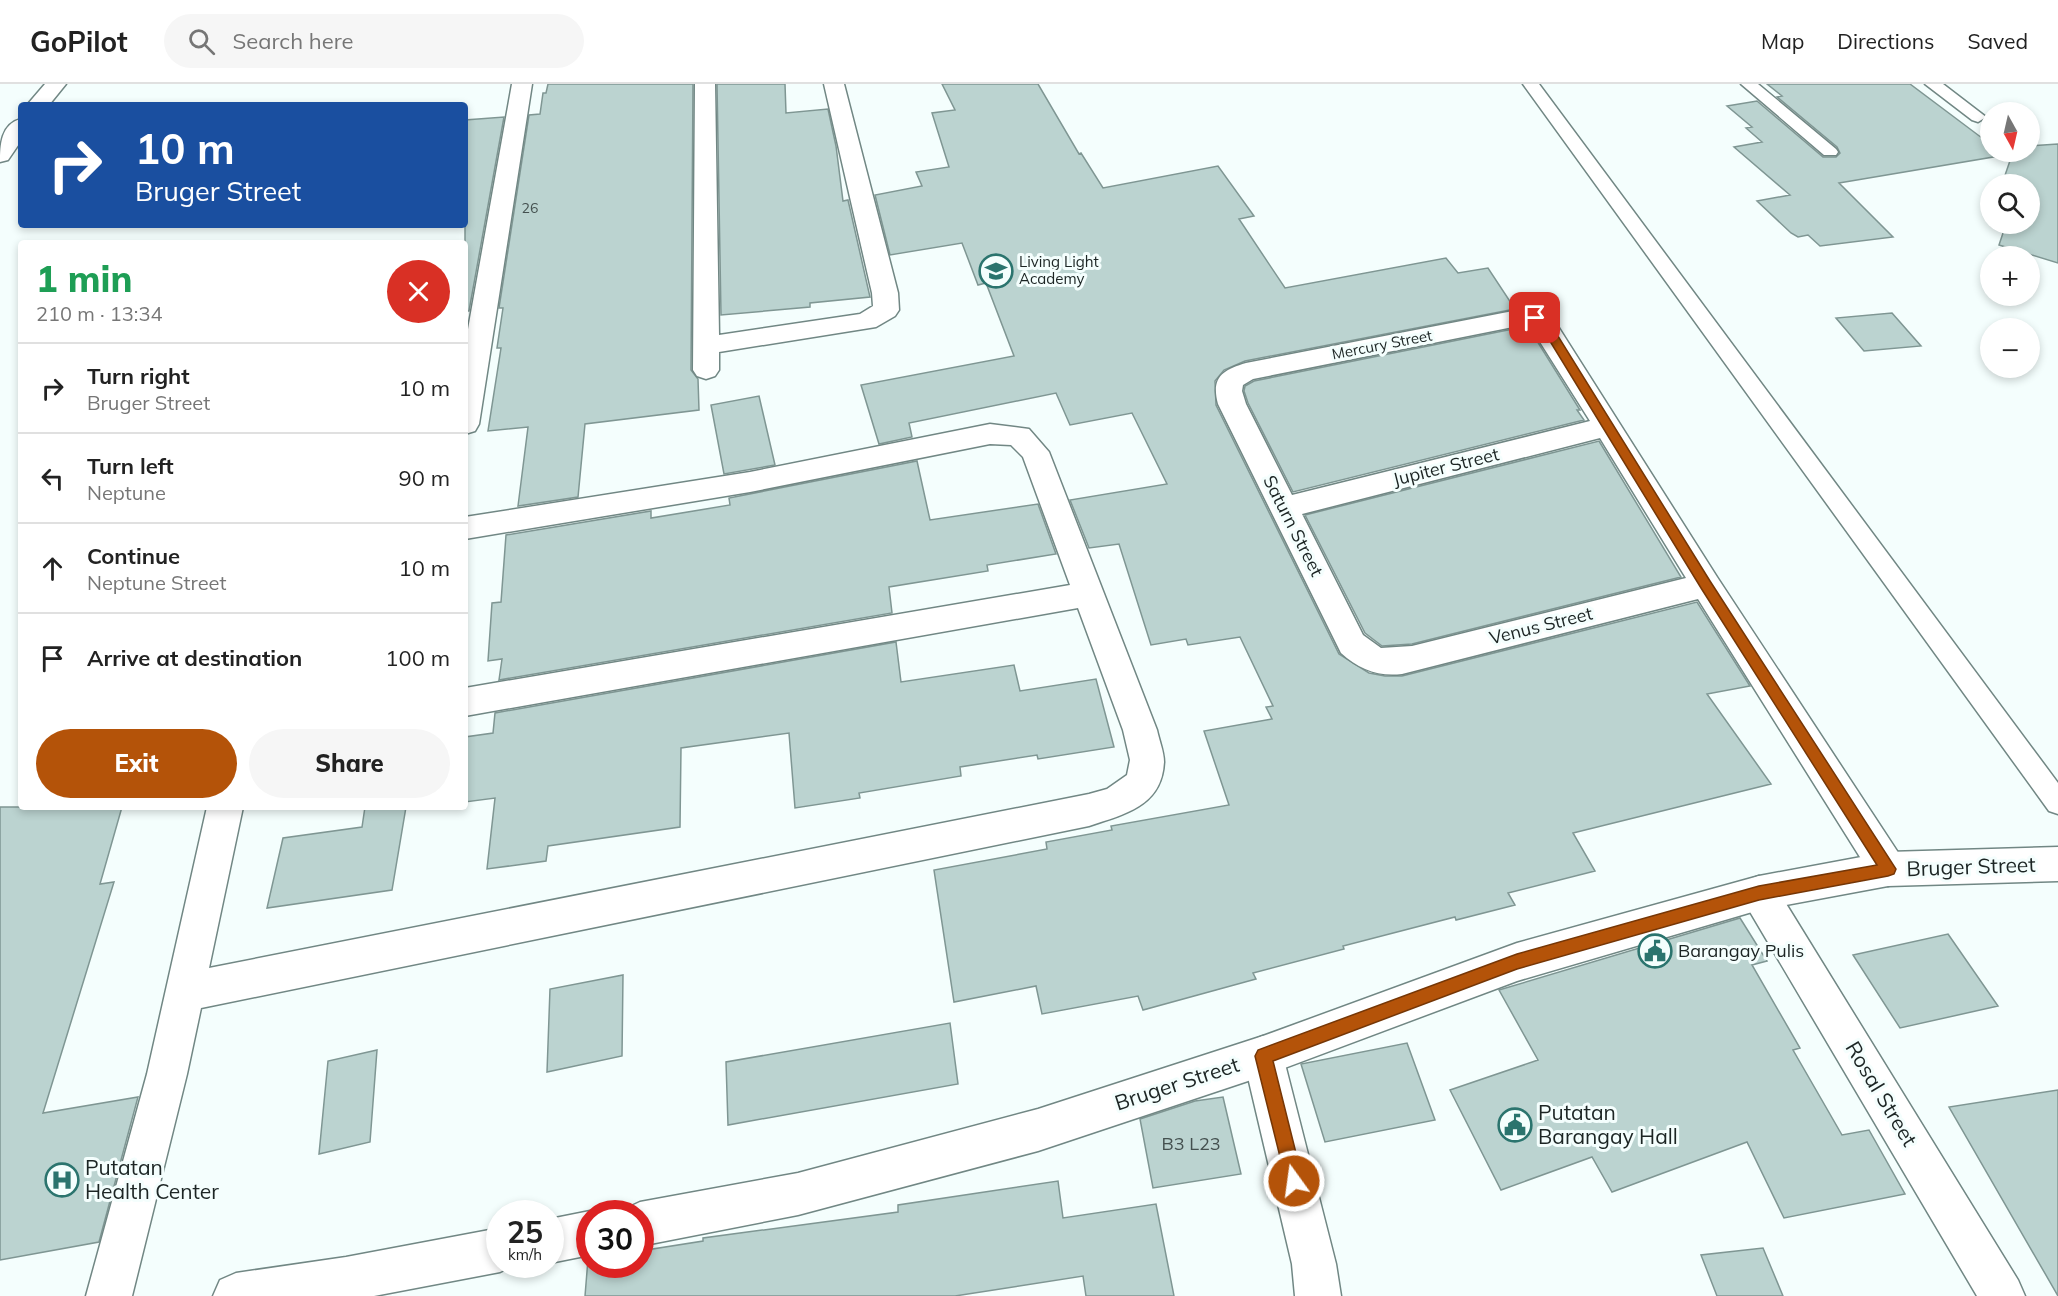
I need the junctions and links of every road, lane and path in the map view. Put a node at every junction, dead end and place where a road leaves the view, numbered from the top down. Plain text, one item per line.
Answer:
1 (56, 84) edge
2 (522, 84) edge
3 (705, 84) edge
4 (834, 84) edge
5 (1531, 84) edge
6 (1749, 84) edge
7 (1933, 84) edge
8 (41, 102) edge
9 (1978, 117) dead end
10 (18, 130) edge
11 (1830, 152) dead end
12 (0, 155) edge
13 (706, 345) junction
14 (706, 370) dead end
15 (1231, 380) joint
16 (468, 406) edge
17 (1608, 426) junction
18 (1285, 508) junction
19 (468, 528) edge
20 (1706, 585) junction
21 (1090, 594) junction
22 (1375, 661) joint
23 (468, 701) edge
24 (2058, 803) edge
25 (224, 810) edge
26 (2058, 864) edge
27 (1888, 869) junction
28 (1759, 893) junction
29 (184, 992) junction
30 (1263, 1056) junction
31 (654, 1221) edge
32 (486, 1253) edge
33 (345, 1288) edge
34 (109, 1296) edge
35 (236, 1296) edge
36 (1318, 1296) edge
37 (2002, 1296) edge

1 - 8 street
2 - 16 street
3 - 13 street
4 - 13 street
5 - 24 lane
6 - 11 lane
7 - 9 lane
10 - 12 street
13 - 14 street
15 - 17 street, Mercury Street
15 - 18 street, Saturn Street
17 - 18 street, Jupiter Street
17 - 20 street
18 - 22 street, Saturn Street
19 - 21 street
20 - 22 street, Venus Street
20 - 27 street
21 - 23 street
21 - 29 street
25 - 29 street
26 - 27 street, Bruger Street
27 - 28 street, Bruger Street
28 - 30 street, Bruger Street
28 - 37 street, Rosal Street
29 - 34 street
30 - 31 street, Bruger Street
30 - 36 street
32 - 33 street
33 - 35 street

